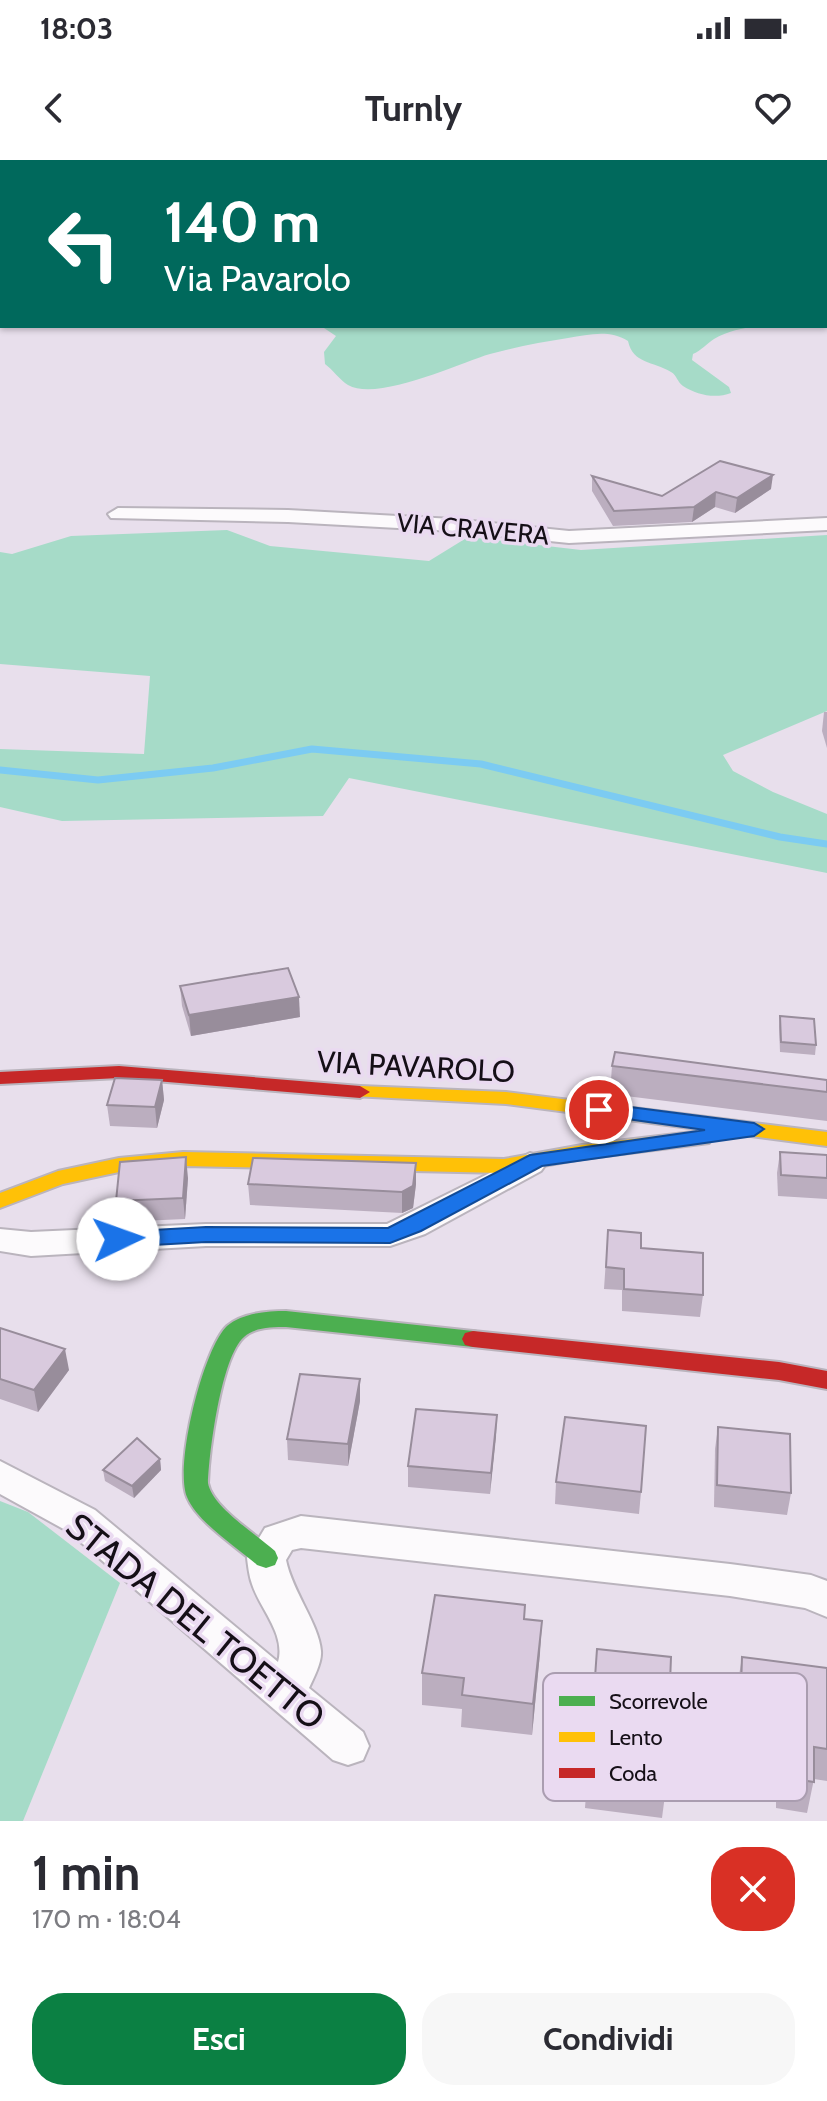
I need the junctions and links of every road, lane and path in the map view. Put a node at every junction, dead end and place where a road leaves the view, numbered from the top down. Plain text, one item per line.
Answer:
1 (118, 514) dead end
2 (827, 524) edge
3 (0, 1078) edge
4 (754, 1129) junction
5 (827, 1139) edge
6 (537, 1160) junction
7 (0, 1201) edge
8 (0, 1240) edge
9 (827, 1380) edge
10 (0, 1476) edge
11 (266, 1558) junction
12 (827, 1600) edge
13 (286, 1694) junction
14 (348, 1746) dead end

1 - 2 street, VIA CRAVERA
3 - 4 street, VIA PAVAROLO
4 - 5 street, VIA PAVAROLO
4 - 6 street
6 - 7 street
6 - 8 street
9 - 11 street
10 - 13 street, STADA DEL TOETTO
11 - 12 street
11 - 13 street
13 - 14 street, STADA DEL TOETTO

